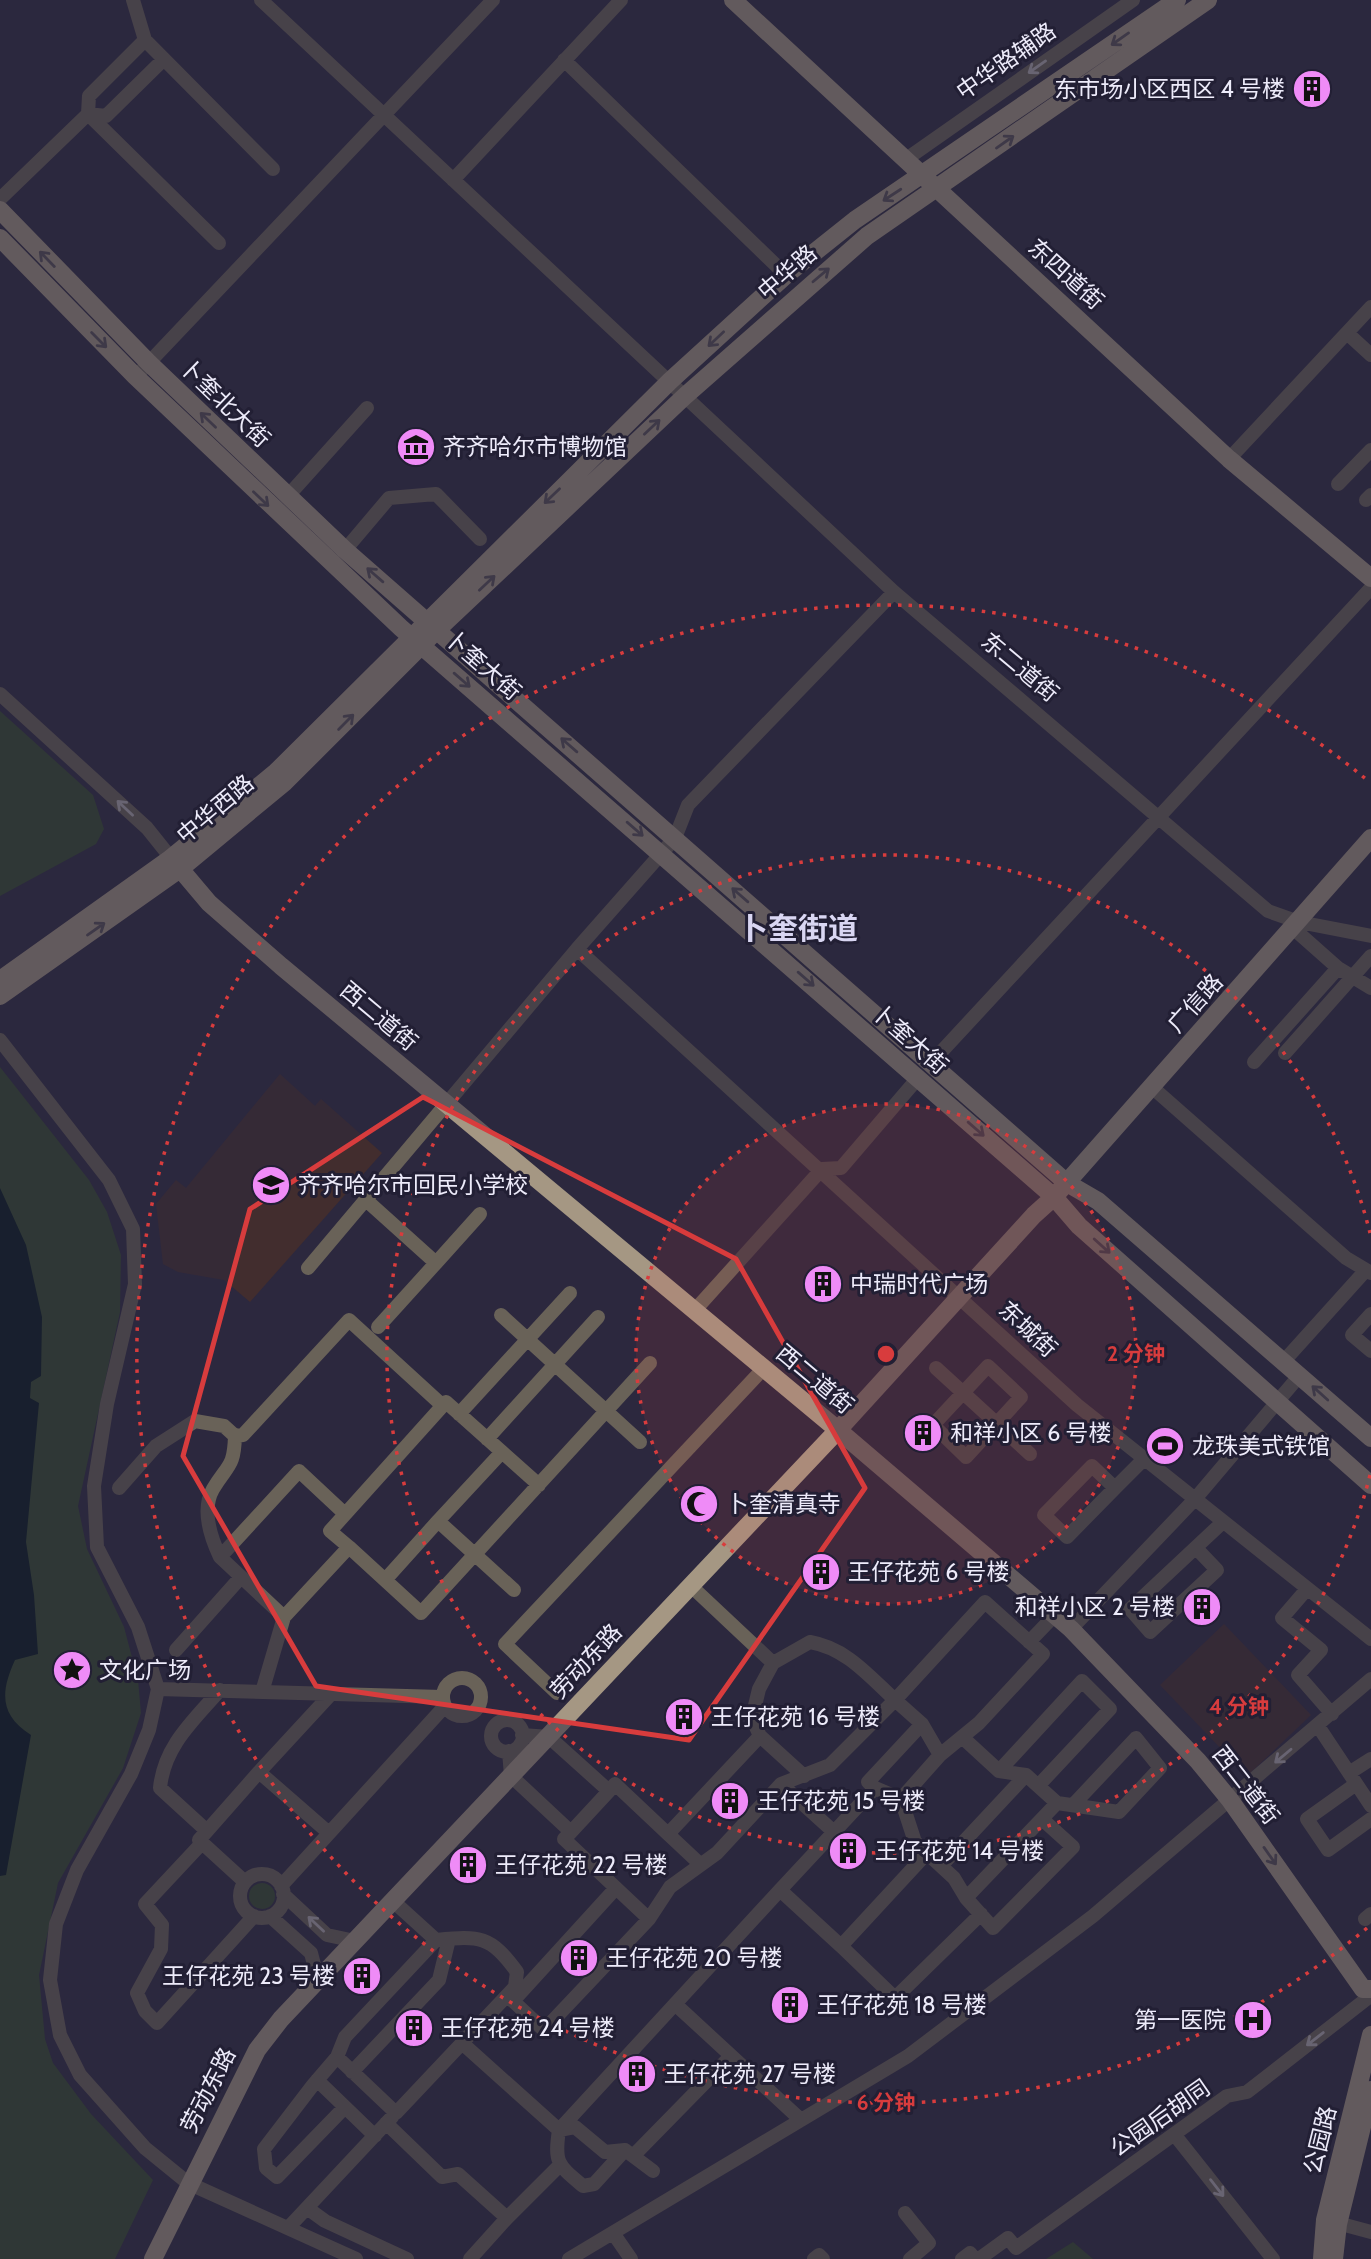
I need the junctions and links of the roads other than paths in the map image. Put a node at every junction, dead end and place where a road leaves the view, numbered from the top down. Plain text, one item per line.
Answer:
1 (133, 0) edge
2 (261, 0) edge
3 (621, 0) edge
4 (733, 0) edge
5 (1133, 0) edge
6 (1177, 0) edge
7 (1208, 0) edge
8 (486, 2) edge
9 (145, 40) junction
10 (163, 60) junction
11 (564, 60) junction
12 (88, 114) junction
13 (384, 117) junction
14 (905, 160) junction
15 (273, 169) dead end
16 (922, 176) junction
17 (453, 180) junction
18 (937, 190) junction
19 (0, 199) edge
20 (0, 210) edge
21 (0, 238) edge
22 (219, 243) dead end
23 (786, 275) junction
24 (1371, 307) edge
25 (1347, 333) junction
26 (1371, 355) edge
27 (149, 363) junction
28 (135, 376) junction
29 (670, 381) junction
30 (685, 396) junction
31 (367, 408) dead end
32 (1371, 450) edge
33 (1229, 459) junction
34 (1338, 484) dead end
35 (287, 497) junction
36 (480, 539) dead end
37 (345, 550) junction
38 (1371, 578) edge
39 (1371, 588) edge
40 (894, 592) junction
41 (432, 625) junction
42 (417, 640) junction
43 (0, 694) edge
44 (1161, 818) junction
45 (675, 838) junction
46 (1371, 838) edge
47 (662, 852) junction
48 (176, 864) junction
49 (1297, 926) junction
50 (1369, 933) edge
51 (577, 948) junction
52 (1371, 956) edge
53 (1338, 968) junction
54 (1353, 977) junction
55 (0, 980) edge
56 (1371, 988) edge
57 (0, 996) edge
58 (0, 1040) edge
59 (1285, 1053) dead end
60 (1254, 1062) dead end
61 (930, 1064) junction
62 (918, 1078) junction
63 (1153, 1088) junction
64 (448, 1105) junction
65 (822, 1169) junction
66 (1067, 1183) junction
67 (1054, 1197) junction
68 (366, 1200) junction
69 (480, 1214) dead end
70 (436, 1263) junction
71 (308, 1268) dead end
72 (1368, 1271) edge
73 (570, 1293) dead end
74 (960, 1297) junction
75 (695, 1310) junction
76 (1371, 1314) edge
77 (501, 1315) dead end
78 (598, 1317) dead end
79 (378, 1327) dead end
80 (527, 1339) junction
81 (1371, 1351) edge
82 (1284, 1361) junction
83 (650, 1363) dead end
84 (555, 1364) junction
85 (764, 1368) junction
86 (936, 1368) dead end
87 (1300, 1375) junction
88 (962, 1393) junction
89 (1278, 1402) junction
90 (443, 1406) junction
91 (607, 1411) junction
92 (459, 1414) junction
93 (997, 1424) junction
94 (838, 1430) junction
95 (235, 1436) junction
96 (1371, 1438) edge
97 (487, 1439) junction
98 (640, 1442) dead end
99 (502, 1452) junction
100 (1030, 1454) dead end
101 (1144, 1458) junction
102 (538, 1485) junction
103 (1371, 1485) edge
104 (118, 1488) dead end
105 (1115, 1488) junction
106 (1195, 1499) junction
107 (345, 1514) junction
108 (438, 1521) junction
109 (1223, 1522) junction
110 (349, 1547) junction
111 (1196, 1548) junction
112 (475, 1554) junction
113 (220, 1557) junction
114 (241, 1577) junction
115 (385, 1580) junction
116 (691, 1586) junction
117 (1307, 1589) junction
118 (514, 1590) dead end
119 (1054, 1616) junction
120 (284, 1617) junction
121 (1071, 1629) junction
122 (1371, 1639) edge
123 (1029, 1642) junction
124 (176, 1650) dead end
125 (773, 1663) junction
126 (1371, 1679) edge
127 (158, 1689) junction
128 (220, 1690) junction
129 (262, 1692) junction
130 (557, 1693) dead end
131 (331, 1694) junction
132 (895, 1700) junction
133 (443, 1701) junction
134 (477, 1710) junction
135 (1332, 1714) junction
136 (922, 1724) junction
137 (494, 1726) junction
138 (1318, 1726) junction
139 (522, 1735) junction
140 (761, 1736) junction
141 (549, 1737) junction
142 (962, 1737) junction
143 (509, 1751) junction
144 (940, 1755) junction
145 (1371, 1759) edge
146 (999, 1771) junction
147 (259, 1772) junction
148 (1026, 1774) junction
149 (512, 1776) junction
150 (804, 1776) junction
151 (1353, 1778) junction
152 (781, 1784) junction
153 (1038, 1786) junction
154 (875, 1788) junction
155 (609, 1791) junction
156 (901, 1799) junction
157 (1230, 1800) junction
158 (1057, 1803) junction
159 (1073, 1805) junction
160 (1371, 1806) edge
161 (1042, 1819) junction
162 (1371, 1819) edge
163 (571, 1832) junction
164 (834, 1832) junction
165 (329, 1833) junction
166 (668, 1834) junction
167 (204, 1837) junction
168 (927, 1853) junction
169 (701, 1864) junction
170 (941, 1866) junction
171 (245, 1882) junction
172 (616, 1888) junction
173 (282, 1890) junction
174 (780, 1890) junction
175 (967, 1898) junction
176 (393, 1901) junction
177 (981, 1914) junction
178 (254, 1916) junction
179 (270, 1916) junction
180 (649, 1919) junction
181 (442, 1940) junction
182 (355, 1941) junction
183 (841, 1946) junction
184 (318, 1980) junction
185 (1369, 1993) edge
186 (514, 1994) junction
187 (676, 2004) junction
188 (1371, 2035) edge
189 (462, 2043) junction
190 (731, 2056) junction
191 (337, 2057) junction
192 (352, 2072) junction
193 (317, 2080) junction
194 (1371, 2091) edge
195 (345, 2107) junction
196 (391, 2118) junction
197 (801, 2120) junction
198 (559, 2130) junction
199 (1174, 2134) junction
200 (375, 2136) junction
201 (630, 2152) junction
202 (559, 2166) junction
203 (653, 2171) dead end
204 (188, 2183) junction
205 (307, 2208) junction
206 (905, 2213) dead end
207 (508, 2218) junction
208 (1332, 2222) junction
209 (288, 2228) junction
210 (1371, 2232) edge
211 (613, 2233) junction
212 (153, 2259) edge
213 (356, 2259) edge
214 (407, 2259) edge
215 (470, 2259) edge
216 (569, 2259) edge
217 (631, 2259) edge
218 (814, 2259) edge
219 (823, 2259) edge
220 (909, 2259) edge
221 (962, 2259) edge
222 (977, 2259) edge
223 (1273, 2259) edge
224 (1322, 2259) edge
225 (1334, 2259) edge

1 - 9 street
2 - 13 street, 东二道街
3 - 11 street
4 - 14 main road, 东四道街
5 -> 14 street, 中华路辅路
6 -> 16 main road, 中华路
18 -> 7 main road, 中华路
8 - 13 street
9 - 10 street
9 - 12 street
10 - 12 street
10 - 15 street
11 - 17 street
11 - 23 street
12 - 19 street
12 - 22 street
13 - 17 street, 东二道街
13 - 27 street
14 - 16 main road, 东四道街
16 - 18 main road, 东四道街
16 -> 23 main road, 中华路
17 - 29 street, 东二道街
30 -> 18 main road, 中华路
18 - 33 main road, 东四道街
27 -> 20 main road, 卜奎北大街
21 -> 28 main road, 卜奎北大街
23 -> 29 main road, 中华路
24 - 25 street
25 - 26 street
25 - 33 street
27 - 28 street
35 -> 27 main road, 卜奎北大街
28 -> 42 main road, 卜奎北大街
29 - 30 street, 东二道街
29 -> 41 main road, 中华路
30 - 40 street, 东二道街
41 -> 30 main road, 中华路
31 - 35 street
32 - 34 street
33 - 38 main road, 东四道街
35 - 37 main road, 卜奎北大街
36 - 37 street
41 -> 37 main road, 卜奎北大街
39 - 44 street
40 - 44 street, 东二道街
40 - 45 street
41 - 42 main road, 中华西路
45 -> 41 main road, 卜奎大街
42 -> 47 main road, 卜奎大街
42 - 48 main road, 中华西路
48 -> 43 street
44 - 49 street, 东二道街
44 - 61 street
45 - 47 street
61 -> 45 main road, 卜奎大街
46 - 49 main road, 广信路
47 - 51 street
47 -> 62 main road, 卜奎大街
48 - 55 main road, 中华西路
57 -> 48 main road, 中华西路
48 - 64 main road, 西二道街
49 - 50 street, 东二道街
49 - 53 street
49 - 63 main road, 广信路
51 - 64 street
51 - 65 street, 东城街
52 - 54 street
53 - 54 street
53 - 60 street
54 - 56 street
54 - 59 street
58 - 127 street
61 - 66 main road, 卜奎大街
62 - 65 street
62 -> 67 main road, 卜奎大街
63 - 66 main road, 广信路
63 - 72 street
64 - 68 street
64 - 75 main road, 西二道街
65 - 74 street, 东城街
65 - 75 street
66 - 67 main road, 广信路
66 - 82 main road, 卜奎大街
67 - 74 main road, 劳动东路
67 -> 89 main road, 卜奎大街
68 - 70 street
68 - 71 street
69 - 70 street
70 - 79 street
72 - 82 street
73 - 80 street
74 - 94 main road, 劳动东路
74 - 101 street, 东城街
75 - 85 main road, 西二道街
76 - 81 street
77 - 80 street
78 - 84 street
80 - 84 street
80 - 92 street
82 - 87 main road, 卜奎大街
83 - 91 street
84 - 91 street
84 - 97 street
85 - 94 main road, 西二道街
85 - 130 street
86 - 88 street
87 - 89 street
96 -> 87 main road, 卜奎大街
88 - 93 street
88 - 93 street
88 - 93 street
89 - 103 main road, 卜奎大街
89 - 106 street
90 - 92 street
90 - 95 street
90 - 107 street
91 - 98 street
91 - 102 street
92 - 97 street
93 - 100 street
94 - 116 main road, 劳动东路
94 - 119 main road, 西二道街
95 - 104 street
95 - 113 street
97 - 99 street
99 - 102 street
99 - 108 street
101 - 105 street
101 - 106 street, 东城街
102 - 112 street
105 - 105 street
106 - 109 street, 东城街
106 - 121 street
107 - 110 street
107 - 113 street
108 - 112 street
108 - 115 street
109 - 111 street
109 - 117 street, 东城街
110 - 115 street
110 - 120 street
111 - 111 street
112 - 115 street
112 - 118 street
113 - 114 street
114 - 120 street
114 - 124 street
116 - 125 street
116 - 141 main road, 劳动东路
117 - 122 street, 东城街
117 - 135 street
119 - 121 main road, 西二道街
119 - 123 street
120 - 129 street
121 - 157 main road, 西二道街
123 - 132 street
123 - 142 street
125 - 132 street
125 - 140 street
126 - 135 street
127 - 128 street
127 - 204 street
128 - 129 street
128 - 167 street
129 - 131 street
131 - 133 street
131 - 147 street
132 - 136 street
132 - 150 street
133 - 134 street
133 - 134 street
133 - 165 street
134 - 137 street
135 - 138 street
136 - 144 street
136 - 154 street
137 - 139 street
137 - 143 street
138 - 151 street
138 -> 157 street
139 - 141 street
139 - 143 street
140 - 150 street
140 - 166 street
141 - 149 main road, 劳动东路
141 - 155 street
142 - 144 street
142 - 146 street
143 - 149 street
144 - 156 street
145 - 151 street
146 - 148 street
146 - 153 street
147 - 165 street
147 - 167 street
148 - 153 street
148 - 170 street
149 - 163 street
149 - 176 main road, 劳动东路
150 - 152 street
151 - 160 street
151 - 162 street
152 - 164 street
152 - 169 street
153 - 158 street
154 - 156 street
154 - 164 street
155 - 163 street
155 - 166 street
156 - 168 street
157 -> 185 main road, 西二道街
157 - 197 street
158 - 159 street
158 - 161 street
159 - 159 street
161 - 175 street
161 - 177 street
163 - 172 street
164 - 174 street
165 - 173 street
166 - 169 street
167 - 171 street
167 - 178 street
168 - 170 street
168 - 183 street
169 - 180 street
170 - 175 street
171 - 173 street
171 - 178 street
172 - 180 street
172 - 186 street
173 - 179 street
182 -> 173 street
174 - 183 street
174 - 187 street
175 - 177 street
176 - 181 street
176 - 182 main road, 劳动东路
177 - 183 street
178 - 179 street
179 - 184 street
180 - 186 street
181 - 186 street
181 - 191 street
181 - 192 street
182 - 184 main road, 劳动东路
184 - 204 main road, 劳动东路
185 -> 199 street, 公园后胡同
186 - 189 street
187 - 190 street
187 - 198 street
188 - 208 main road, 公园路
189 - 196 street
189 - 198 street
190 - 197 street
190 - 201 street
191 - 192 street
191 - 193 street
192 - 196 street
193 - 195 street
193 - 195 street
194 - 208 main road, 公园路
195 - 200 street
196 - 200 street
196 - 207 street
197 - 211 street
198 - 201 street
198 - 202 street
199 - 222 street, 公园后胡同
199 -> 223 street
200 - 205 street
201 - 202 street
201 - 203 street
202 - 207 street
204 - 209 street
204 - 212 main road, 劳动东路
205 - 209 street
205 - 214 street
206 - 220 street
207 - 215 street
208 - 210 street
208 - 224 main road, 公园路
208 - 225 main road, 公园路
209 - 213 street
211 - 216 street
211 - 217 street
218 - 219 street
221 - 222 street

